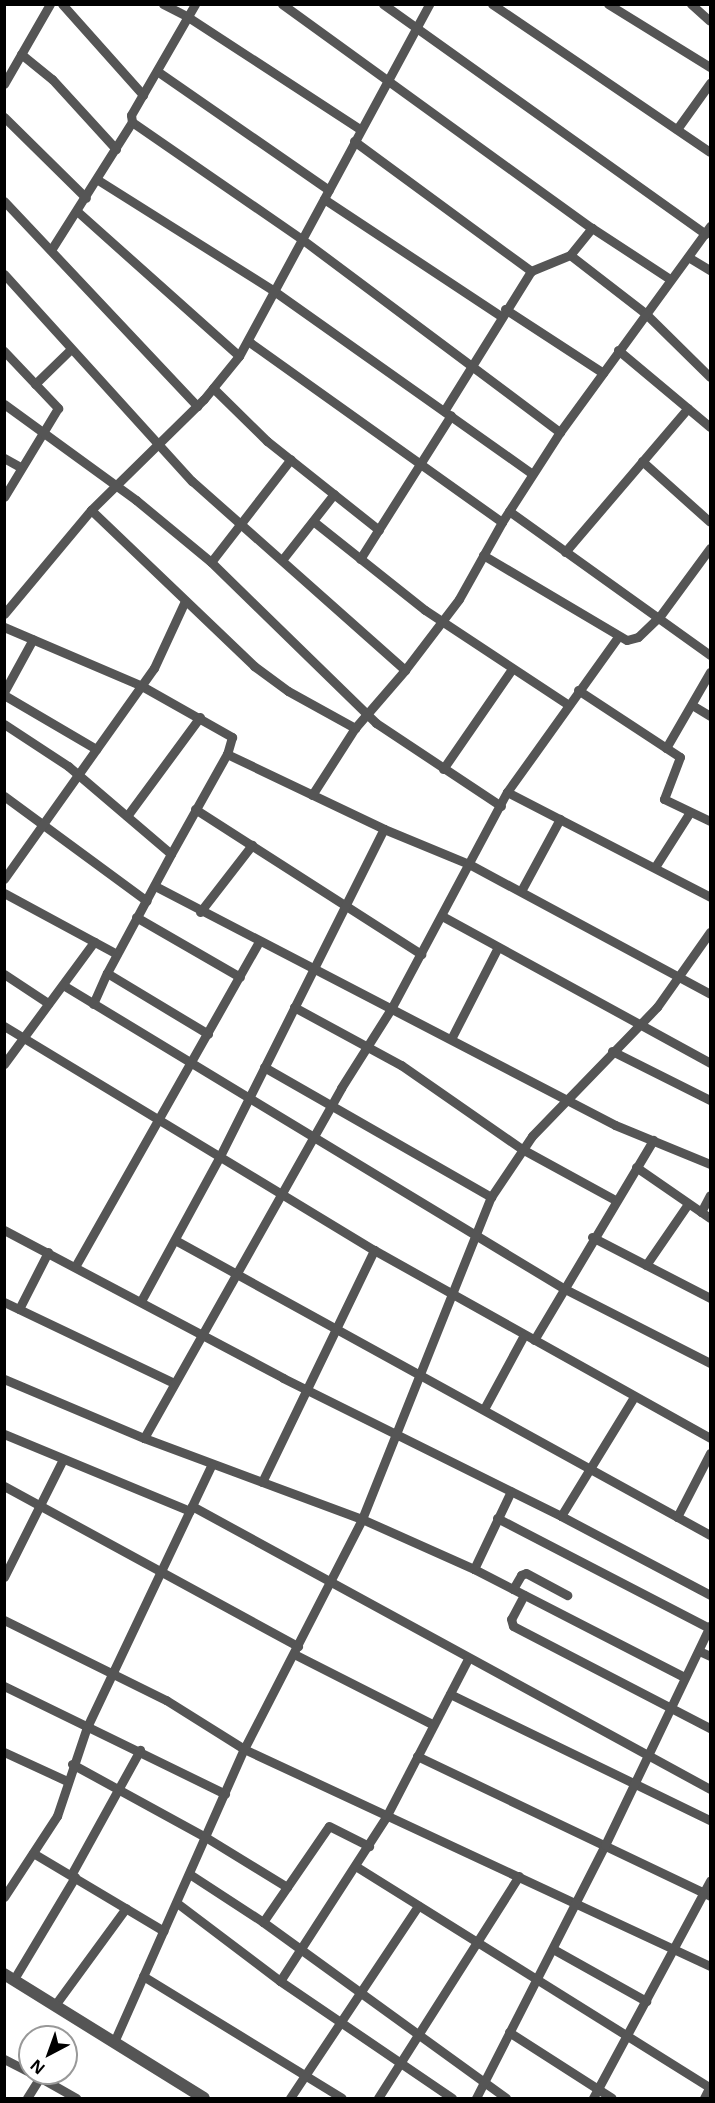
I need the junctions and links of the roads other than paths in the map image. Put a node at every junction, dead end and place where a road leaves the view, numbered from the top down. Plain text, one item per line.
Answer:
1 (50, 4) edge
2 (62, 4) edge
3 (163, 4) edge
4 (195, 4) edge
5 (282, 4) edge
6 (383, 4) edge
7 (429, 4) edge
8 (492, 4) edge
9 (608, 4) edge
10 (691, 4) edge
11 (188, 16) junction
12 (711, 21) edge
13 (416, 28) junction
14 (21, 54) junction
15 (711, 67) edge
16 (157, 71) junction
17 (388, 79) junction
18 (711, 83) edge
19 (4, 84) edge
20 (143, 95) junction
21 (4, 117) edge
22 (132, 122) junction
23 (360, 129) junction
24 (677, 129) junction
25 (354, 141) junction
26 (116, 148) junction
27 (711, 152) edge
28 (98, 180) junction
29 (326, 194) junction
30 (86, 198) junction
31 (4, 201) edge
32 (78, 212) junction
33 (592, 228) junction
34 (708, 230) edge
35 (303, 240) junction
36 (51, 250) junction
37 (570, 255) junction
38 (688, 257) junction
39 (711, 270) edge
40 (531, 271) junction
41 (4, 274) edge
42 (670, 279) junction
43 (274, 291) junction
44 (503, 313) junction
45 (645, 313) junction
46 (248, 341) junction
47 (71, 349) junction
48 (618, 350) junction
49 (4, 351) edge
50 (239, 356) junction
51 (473, 366) junction
52 (603, 373) junction
53 (711, 376) edge
54 (35, 384) junction
55 (213, 388) junction
56 (4, 404) edge
57 (197, 406) junction
58 (688, 408) junction
59 (448, 413) junction
60 (711, 427) edge
61 (560, 432) junction
62 (43, 434) junction
63 (158, 442) junction
64 (4, 458) edge
65 (291, 459) junction
66 (642, 461) junction
67 (423, 464) junction
68 (20, 467) junction
69 (532, 474) junction
70 (115, 484) junction
71 (334, 494) junction
72 (4, 497) edge
73 (91, 510) junction
74 (509, 512) junction
75 (313, 521) junction
76 (502, 522) junction
77 (711, 522) edge
78 (241, 524) junction
79 (379, 530) junction
80 (710, 550) edge
81 (565, 552) junction
82 (483, 555) junction
83 (360, 559) junction
84 (282, 560) junction
85 (211, 562) junction
86 (185, 601) junction
87 (4, 614) edge
88 (660, 616) junction
89 (442, 622) junction
90 (4, 627) edge
91 (618, 637) junction
92 (33, 639) junction
93 (711, 655) edge
94 (512, 669) junction
95 (405, 670) junction
96 (711, 672) edge
97 (140, 685) junction
98 (578, 690) junction
99 (4, 693) edge
100 (567, 704) junction
101 (692, 705) junction
102 (368, 716) junction
103 (711, 716) edge
104 (200, 717) junction
105 (4, 724) edge
106 (355, 728) junction
107 (666, 748) junction
108 (96, 749) junction
109 (227, 754) junction
110 (443, 769) junction
111 (77, 773) junction
112 (507, 792) junction
113 (312, 795) junction
114 (4, 796) edge
115 (501, 806) junction
116 (195, 809) junction
117 (690, 812) junction
118 (127, 816) junction
119 (560, 819) junction
120 (711, 821) edge
121 (44, 825) junction
122 (384, 829) junction
123 (252, 845) junction
124 (171, 854) junction
125 (469, 864) junction
126 (655, 867) junction
127 (4, 879) edge
128 (155, 886) junction
129 (521, 891) junction
130 (4, 893) edge
131 (711, 897) edge
132 (147, 902) junction
133 (345, 906) junction
134 (200, 912) junction
135 (442, 916) junction
136 (136, 917) junction
137 (711, 932) edge
138 (94, 942) junction
139 (258, 943) junction
140 (498, 947) junction
141 (117, 954) junction
142 (421, 954) junction
143 (312, 970) junction
144 (4, 974) edge
145 (107, 974) junction
146 (240, 976) junction
147 (680, 977) junction
148 (63, 985) junction
149 (711, 994) edge
150 (48, 1004) junction
151 (93, 1004) junction
152 (294, 1007) junction
153 (391, 1009) junction
154 (639, 1025) junction
155 (4, 1026) edge
156 (208, 1034) junction
157 (22, 1037) junction
158 (451, 1039) junction
159 (367, 1046) junction
160 (612, 1051) junction
161 (192, 1063) junction
162 (711, 1063) edge
163 (4, 1064) edge
164 (264, 1067) junction
165 (248, 1098) junction
166 (566, 1098) junction
167 (711, 1100) edge
168 (331, 1106) junction
169 (159, 1122) junction
170 (313, 1139) junction
171 (653, 1140) junction
172 (522, 1149) junction
173 (219, 1158) junction
174 (711, 1164) edge
175 (636, 1167) junction
176 (711, 1195) edge
177 (282, 1196) junction
178 (491, 1197) junction
179 (615, 1200) junction
180 (688, 1204) junction
181 (701, 1212) junction
182 (711, 1218) edge
183 (4, 1230) edge
184 (473, 1234) junction
185 (592, 1237) junction
186 (175, 1240) junction
187 (374, 1250) junction
188 (48, 1252) junction
189 (76, 1265) junction
190 (646, 1265) junction
191 (238, 1274) junction
192 (563, 1287) junction
193 (450, 1293) junction
194 (711, 1298) edge
195 (141, 1301) junction
196 (4, 1302) edge
197 (19, 1309) junction
198 (335, 1327) junction
199 (202, 1334) junction
200 (524, 1335) junction
201 (534, 1340) junction
202 (711, 1363) edge
203 (418, 1373) junction
204 (4, 1379) edge
205 (174, 1383) junction
206 (307, 1390) junction
207 (634, 1397) junction
208 (484, 1409) junction
209 (396, 1433) junction
210 (4, 1434) edge
211 (144, 1438) junction
212 (711, 1438) edge
213 (711, 1453) edge
214 (63, 1459) junction
215 (212, 1464) junction
216 (588, 1469) junction
217 (262, 1482) junction
218 (4, 1486) edge
219 (511, 1491) junction
220 (41, 1505) junction
221 (191, 1508) junction
222 (561, 1516) junction
223 (676, 1517) junction
224 (497, 1518) junction
225 (362, 1519) junction
226 (711, 1534) edge
227 (474, 1569) junction
228 (162, 1570) junction
229 (5, 1574) edge
230 (329, 1583) junction
231 (513, 1589) junction
232 (524, 1595) junction
233 (567, 1595) dead end
234 (711, 1595) edge
235 (4, 1620) edge
236 (710, 1627) edge
237 (296, 1650) junction
238 (699, 1651) junction
239 (711, 1656) edge
240 (468, 1659) junction
241 (113, 1673) junction
242 (684, 1677) junction
243 (4, 1686) edge
244 (450, 1694) junction
245 (671, 1708) junction
246 (432, 1724) junction
247 (87, 1727) junction
248 (711, 1728) edge
249 (244, 1749) junction
250 (140, 1750) junction
251 (4, 1752) edge
252 (417, 1756) junction
253 (648, 1758) junction
254 (72, 1764) junction
255 (67, 1781) junction
256 (634, 1786) junction
257 (120, 1788) junction
258 (711, 1789) edge
259 (225, 1794) junction
260 (386, 1817) junction
261 (711, 1820) edge
262 (207, 1838) junction
263 (606, 1845) junction
264 (369, 1846) junction
265 (33, 1853) junction
266 (357, 1867) junction
267 (4, 1875) edge
268 (191, 1875) junction
269 (73, 1876) junction
270 (519, 1876) junction
271 (15, 1881) junction
272 (711, 1881) edge
273 (287, 1887) junction
274 (707, 1894) edge
275 (4, 1897) edge
276 (575, 1902) junction
277 (177, 1903) junction
278 (418, 1906) junction
279 (126, 1908) junction
280 (263, 1922) junction
281 (164, 1930) junction
282 (479, 1944) junction
283 (673, 1948) junction
284 (553, 1949) junction
285 (300, 1950) junction
286 (711, 1966) edge
287 (9, 1976) edge
288 (143, 1976) junction
289 (538, 1979) junction
290 (280, 1981) junction
291 (361, 1994) junction
292 (646, 2001) junction
293 (55, 2005) junction
294 (339, 2022) junction
295 (509, 2032) junction
296 (628, 2035) junction
297 (419, 2036) junction
298 (114, 2042) junction
299 (4, 2059) edge
300 (402, 2063) junction
301 (18, 2066) edge
302 (304, 2075) junction
303 (484, 2084) junction
304 (53, 2085) edge
305 (710, 2087) edge
306 (595, 2094) edge
307 (76, 2098) edge
308 (204, 2098) edge
309 (290, 2098) edge
310 (342, 2098) edge
311 (378, 2098) edge
312 (452, 2098) edge
313 (476, 2098) edge
314 (506, 2098) edge
315 (612, 2098) edge
316 (704, 2098) edge

1 - 14 street
2 - 20 street
3 - 11 street
4 - 11 street
5 - 17 street
6 - 13 street
7 - 13 street
8 - 24 street
9 - 15 street
10 - 12 street
11 - 16 street
11 - 23 street
13 - 17 street
13 - 34 street
14 - 19 street
14 - 26 street
16 - 20 street
16 - 29 street
17 - 23 street
17 - 33 street
18 - 24 street
20 - 22 street
21 - 30 street
22 - 26 street
22 - 35 street
23 - 25 street
24 - 27 street
25 - 29 street
25 - 40 street
26 - 28 street
28 - 30 street
28 - 43 street
29 - 35 street
29 - 44 street
30 - 32 street
31 - 36 street
32 - 36 street
32 - 50 street
33 - 37 street
33 - 42 street
34 - 38 street
35 - 43 street
35 - 51 street
36 - 57 street
37 - 40 street
37 - 45 street
38 - 39 street
38 - 42 street
40 - 44 street
41 - 47 street
42 - 45 street
43 - 46 street
43 - 59 street
44 - 51 street
44 - 52 street
45 - 48 street
45 - 53 street
46 - 50 street
46 - 67 street
47 - 54 street
47 - 63 street
48 - 52 street
48 - 58 street
49 - 54 street
50 - 55 street
51 - 59 street
51 - 61 street
52 - 61 street
54 - 62 street
55 - 57 street
55 - 65 street
56 - 62 street
57 - 63 street
58 - 60 street
58 - 66 street
59 - 67 street
59 - 69 street
61 - 69 street
62 - 68 street
62 - 70 street
63 - 70 street
63 - 78 street
64 - 68 street
65 - 71 street
65 - 78 street
66 - 77 street
66 - 81 street
67 - 76 street
67 - 79 street
68 - 72 street
69 - 74 street
70 - 73 street
70 - 85 street
71 - 75 street
71 - 79 street
73 - 86 street
73 - 87 street
74 - 76 street
74 - 81 street
75 - 83 street
75 - 84 street
76 - 82 street
78 - 84 street
78 - 85 street
79 - 83 street
80 - 88 street
81 - 88 street
82 - 89 street
82 - 91 street
83 - 89 street
84 - 95 street
85 - 102 street
86 - 97 street
86 - 106 street
88 - 91 street
88 - 93 street
89 - 94 street
89 - 95 street
90 - 92 street
91 - 98 street
92 - 97 street
92 - 99 street
94 - 100 street
94 - 110 street
95 - 102 street
96 - 101 street
97 - 104 street
97 - 108 street
98 - 100 street
98 - 107 street
99 - 108 street
100 - 112 street
101 - 103 street
101 - 107 street
102 - 106 street
102 - 110 street
104 - 109 street
104 - 118 street
105 - 111 street
106 - 113 street
107 - 117 street
108 - 111 street
109 - 113 street
109 - 116 street
110 - 115 street
111 - 118 street
111 - 121 street
112 - 115 street
112 - 119 street
113 - 122 street
114 - 121 street
115 - 125 street
116 - 123 street
116 - 124 street
117 - 120 street
117 - 126 street
118 - 124 street
119 - 126 street
119 - 129 street
121 - 127 street
121 - 132 street
122 - 125 street
122 - 133 street
123 - 133 street
123 - 134 street
124 - 128 street
125 - 129 street
125 - 135 street
126 - 131 street
128 - 132 street
128 - 134 street
129 - 147 street
130 - 138 street
132 - 136 street
133 - 142 street
133 - 143 street
134 - 139 street
135 - 140 street
135 - 142 street
136 - 141 street
136 - 146 street
137 - 147 street
138 - 141 street
138 - 148 street
139 - 143 street
139 - 146 street
140 - 154 street
140 - 158 street
141 - 145 street
142 - 153 street
143 - 152 street
143 - 153 street
144 - 150 street
145 - 151 street
145 - 156 street
146 - 156 street
147 - 149 street
147 - 154 street
148 - 150 street
148 - 151 street
150 - 157 street
151 - 161 street
152 - 159 street
152 - 164 street
153 - 158 street
153 - 159 street
154 - 160 street
154 - 162 street
155 - 157 street
156 - 161 street
157 - 163 street
157 - 169 street
158 - 166 street
159 - 168 street
159 - 172 street
160 - 166 street
160 - 167 street
161 - 165 street
161 - 169 street
164 - 165 street
164 - 168 street
165 - 170 street
165 - 173 street
166 - 171 street
166 - 172 street
168 - 170 street
168 - 178 street
169 - 173 street
169 - 189 street
170 - 177 street
170 - 184 street
171 - 174 street
171 - 175 street
172 - 178 street
172 - 179 street
173 - 177 street
173 - 186 street
175 - 179 street
175 - 180 street
176 - 181 street
177 - 187 street
177 - 191 street
178 - 184 street
179 - 185 street
180 - 181 street
180 - 190 street
181 - 182 street
183 - 188 street
184 - 192 street
184 - 193 street
185 - 190 street
185 - 192 street
186 - 191 street
186 - 195 street
187 - 193 street
187 - 198 street
188 - 189 street
188 - 197 street
189 - 195 street
190 - 194 street
191 - 198 street
191 - 199 street
192 - 201 street
192 - 202 street
193 - 200 street
193 - 203 street
195 - 199 street
196 - 197 street
197 - 205 street
198 - 203 street
198 - 206 street
199 - 205 street
199 - 206 street
200 - 201 street
200 - 208 street
201 - 207 street
203 - 208 street
203 - 209 street
204 - 211 street
205 - 211 street
206 - 209 street
206 - 217 street
207 - 212 street
207 - 216 street
208 - 216 street
209 - 219 street
209 - 225 street
210 - 214 street
211 - 215 street
213 - 223 street
214 - 220 street
214 - 221 street
215 - 217 street
215 - 221 street
216 - 222 street
216 - 223 street
217 - 225 street
218 - 220 street
219 - 222 street
219 - 224 street
220 - 228 street
220 - 229 street
221 - 228 street
221 - 230 street
222 - 234 street
223 - 226 street
224 - 227 street
224 - 236 street
225 - 227 street
225 - 230 street
227 - 231 street
228 - 237 street
228 - 241 street
230 - 237 street
230 - 240 street
231 - 232 street
231 - 233 street
232 - 242 street
232 - 245 street
235 - 241 street
236 - 238 street
237 - 246 street
237 - 249 street
238 - 239 street
238 - 242 street
240 - 244 street
240 - 253 street
241 - 247 street
241 - 249 street
242 - 245 street
243 - 247 street
244 - 246 street
244 - 256 street
245 - 248 street
245 - 253 street
246 - 252 street
247 - 250 street
247 - 254 street
249 - 259 street
249 - 260 street
250 - 257 street
250 - 259 street
251 - 255 street
252 - 260 street
252 - 263 street
253 - 256 street
253 - 258 street
254 - 255 street
254 - 257 street
255 - 265 street
256 - 261 street
256 - 263 street
257 - 262 street
257 - 269 street
259 - 262 street
260 - 264 street
260 - 270 street
262 - 268 street
262 - 273 street
263 - 274 street
263 - 276 street
264 - 266 street
264 - 273 street
265 - 269 street
265 - 271 street
266 - 278 street
266 - 285 street
267 - 271 street
268 - 277 street
268 - 280 street
269 - 279 street
269 - 287 street
270 - 276 street
270 - 282 street
271 - 275 street
272 - 274 street
273 - 280 street
274 - 283 street
276 - 283 street
276 - 284 street
277 - 281 street
277 - 290 street
278 - 282 street
278 - 291 street
279 - 281 street
279 - 293 street
280 - 285 street
281 - 288 street
282 - 289 street
282 - 297 street
283 - 286 street
283 - 292 street
284 - 289 street
284 - 292 street
285 - 290 street
285 - 291 street
287 - 293 street
288 - 298 street
288 - 302 street
289 - 295 street
289 - 296 street
290 - 294 street
291 - 294 street
291 - 297 street
292 - 296 street
293 - 298 street
294 - 300 street
294 - 302 street
295 - 303 street
295 - 306 street
296 - 305 street
296 - 306 street
297 - 300 street
297 - 303 street
298 - 308 street
299 - 301 street
300 - 311 street
300 - 312 street
302 - 309 street
302 - 310 street
303 - 313 street
303 - 314 street
304 - 307 street
305 - 316 street
306 - 315 street

